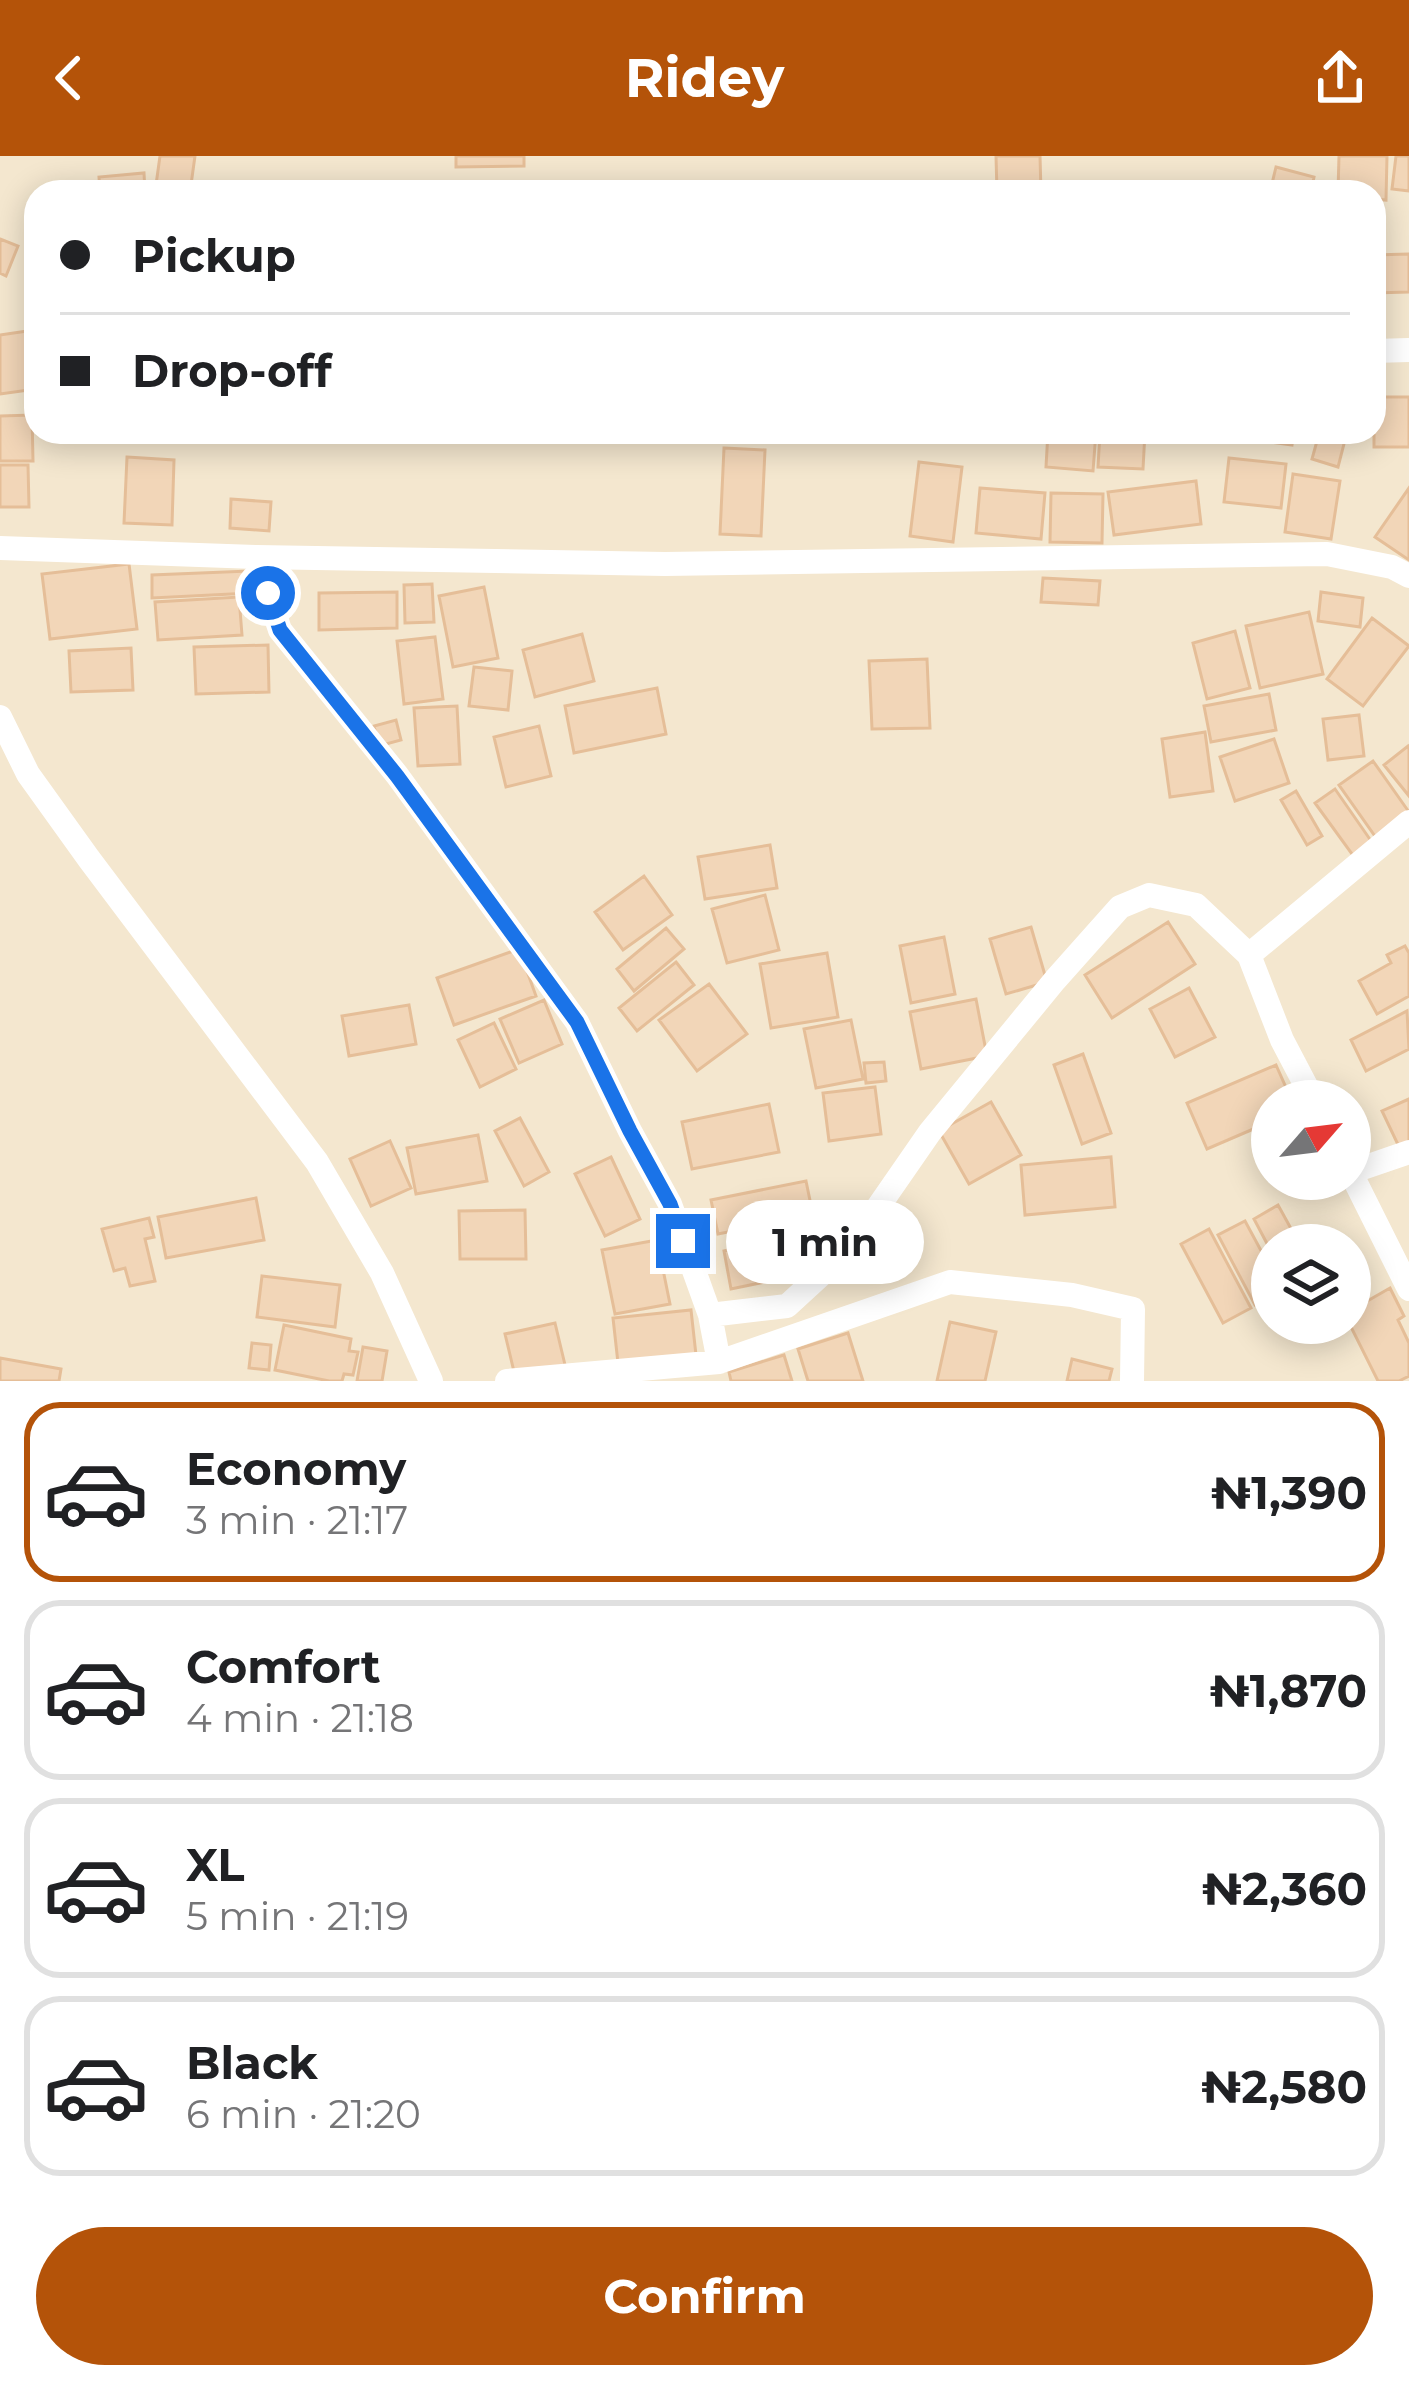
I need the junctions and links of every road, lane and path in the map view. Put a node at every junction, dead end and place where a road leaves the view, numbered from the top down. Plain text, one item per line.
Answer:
1 (0, 548) edge
2 (256, 557) junction
3 (1409, 576) edge
4 (0, 717) edge
5 (1409, 822) edge
6 (1249, 955) junction
7 (1303, 1080) edge
8 (1409, 1152) edge
9 (1371, 1165) edge
10 (1364, 1200) edge
11 (1409, 1289) edge
12 (710, 1315) junction
13 (719, 1362) junction
14 (431, 1381) edge
15 (507, 1381) edge
16 (1132, 1381) edge

1 - 2 street
2 - 3 street
2 - 12 street
4 - 14 street
5 - 6 street
6 - 7 street
6 - 12 street
8 - 9 street
10 - 11 street
12 - 13 street
13 - 15 street
13 - 16 street

